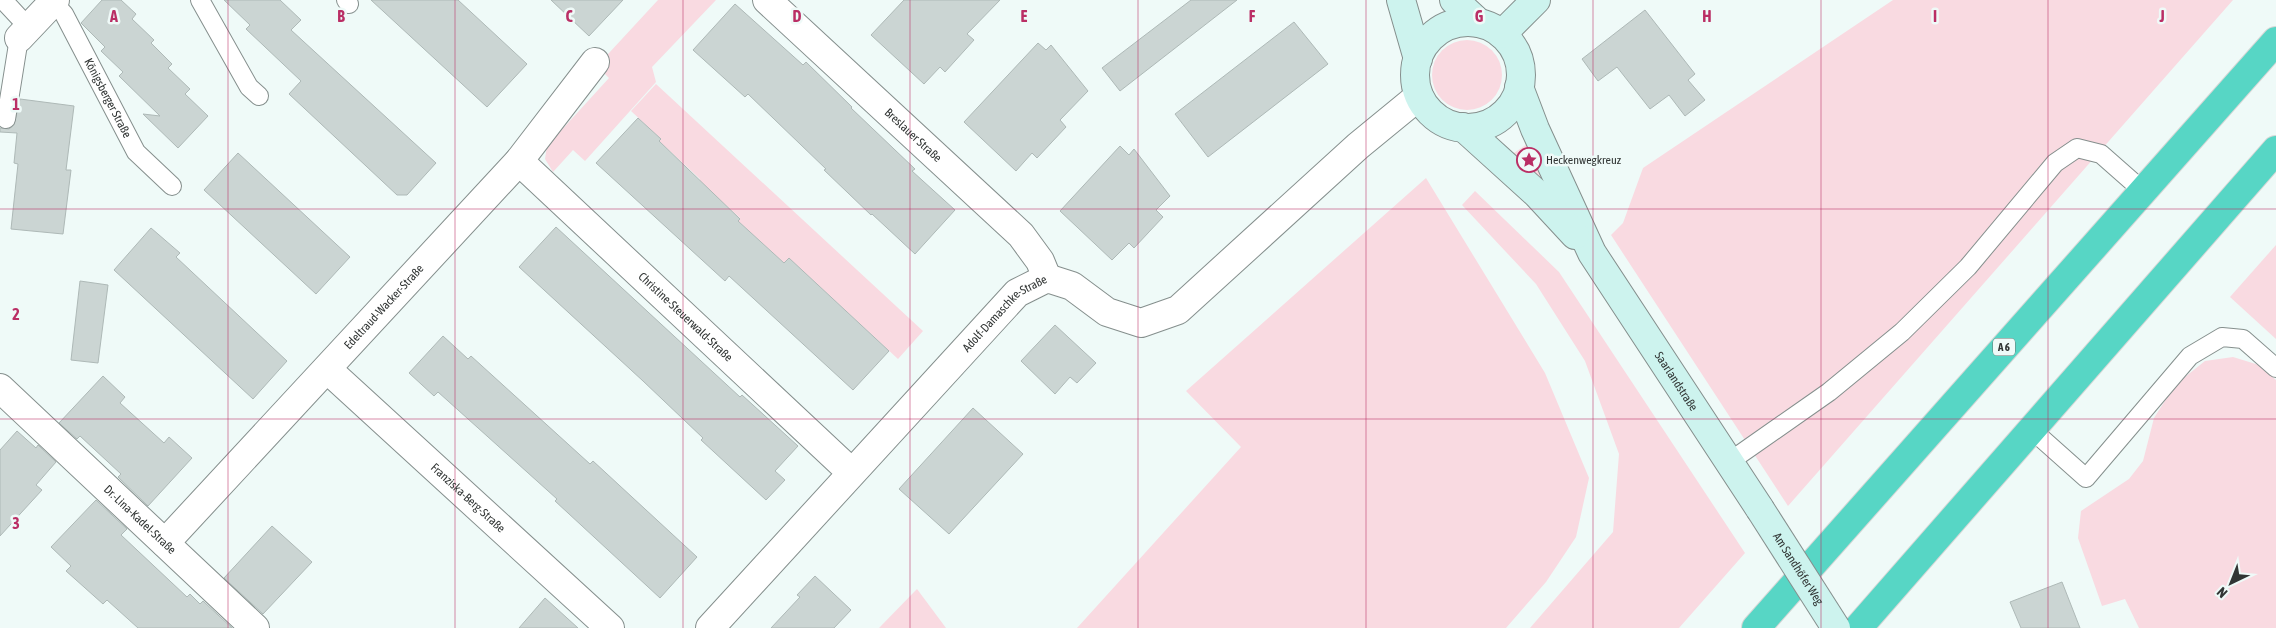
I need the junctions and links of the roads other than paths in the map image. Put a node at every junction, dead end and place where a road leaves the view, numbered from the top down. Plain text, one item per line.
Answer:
1 (3, 0) edge
2 (200, 0) edge
3 (767, 0) edge
4 (1401, 0) edge
5 (1454, 0) edge
6 (1536, 0) edge
7 (54, 1) edge
8 (1490, 29) junction
9 (24, 33) junction
10 (2276, 41) edge
11 (1418, 59) junction
12 (595, 62) dead end
13 (1519, 87) junction
14 (259, 96) dead end
15 (1420, 96) junction
16 (6, 119) dead end
17 (1463, 127) junction
18 (2276, 150) edge
19 (520, 161) junction
20 (172, 186) dead end
21 (2143, 192) junction
22 (1592, 253) junction
23 (1047, 278) junction
24 (2276, 368) edge
25 (327, 369) junction
26 (0, 388) edge
27 (2031, 428) junction
28 (1729, 462) junction
29 (851, 472) junction
30 (1760, 509) joint
31 (165, 543) junction
32 (255, 628) edge
33 (610, 628) edge
34 (710, 628) edge
35 (1756, 628) edge
36 (1836, 628) edge
37 (1858, 628) edge

1 - 9 lane
2 - 14 lane
3 - 23 street, Breslauer Straße
4 - 11 street
5 - 8 street
6 - 8 street
7 - 9 street, Königsberger Straße
7 - 20 lane, Königsberger Straße
8 - 11 street
8 - 13 street
9 - 16 lane
10 - 21 highway, A 6
11 - 15 street
12 - 19 street, Edeltraud-Wacker-Straße
13 - 17 street
13 - 22 street, Saarlandstraße
15 - 17 street
15 - 23 street, Adolf-Damaschke-Straße
17 - 22 street, Saarlandstraße
18 - 27 highway
19 - 25 street, Edeltraud-Wacker-Straße
19 - 29 street, Christine-Steuerwald-Straße
21 - 28 lane
21 - 35 highway, A 6
22 - 28 street, Saarlandstraße
23 - 29 street, Adolf-Damaschke-Straße
24 - 27 lane
25 - 31 street, Edeltraud-Wacker-Straße
25 - 33 street, Franziska-Berg-Straße
26 - 31 street, Dr.-Lina-Kadel-Straße
27 - 37 highway
28 - 30 street, Saarlandstraße
29 - 34 street, Adolf-Damaschke-Straße
30 - 36 street, Am Sandhöfer Weg, bridge
31 - 32 street, Dr.-Lina-Kadel-Straße

